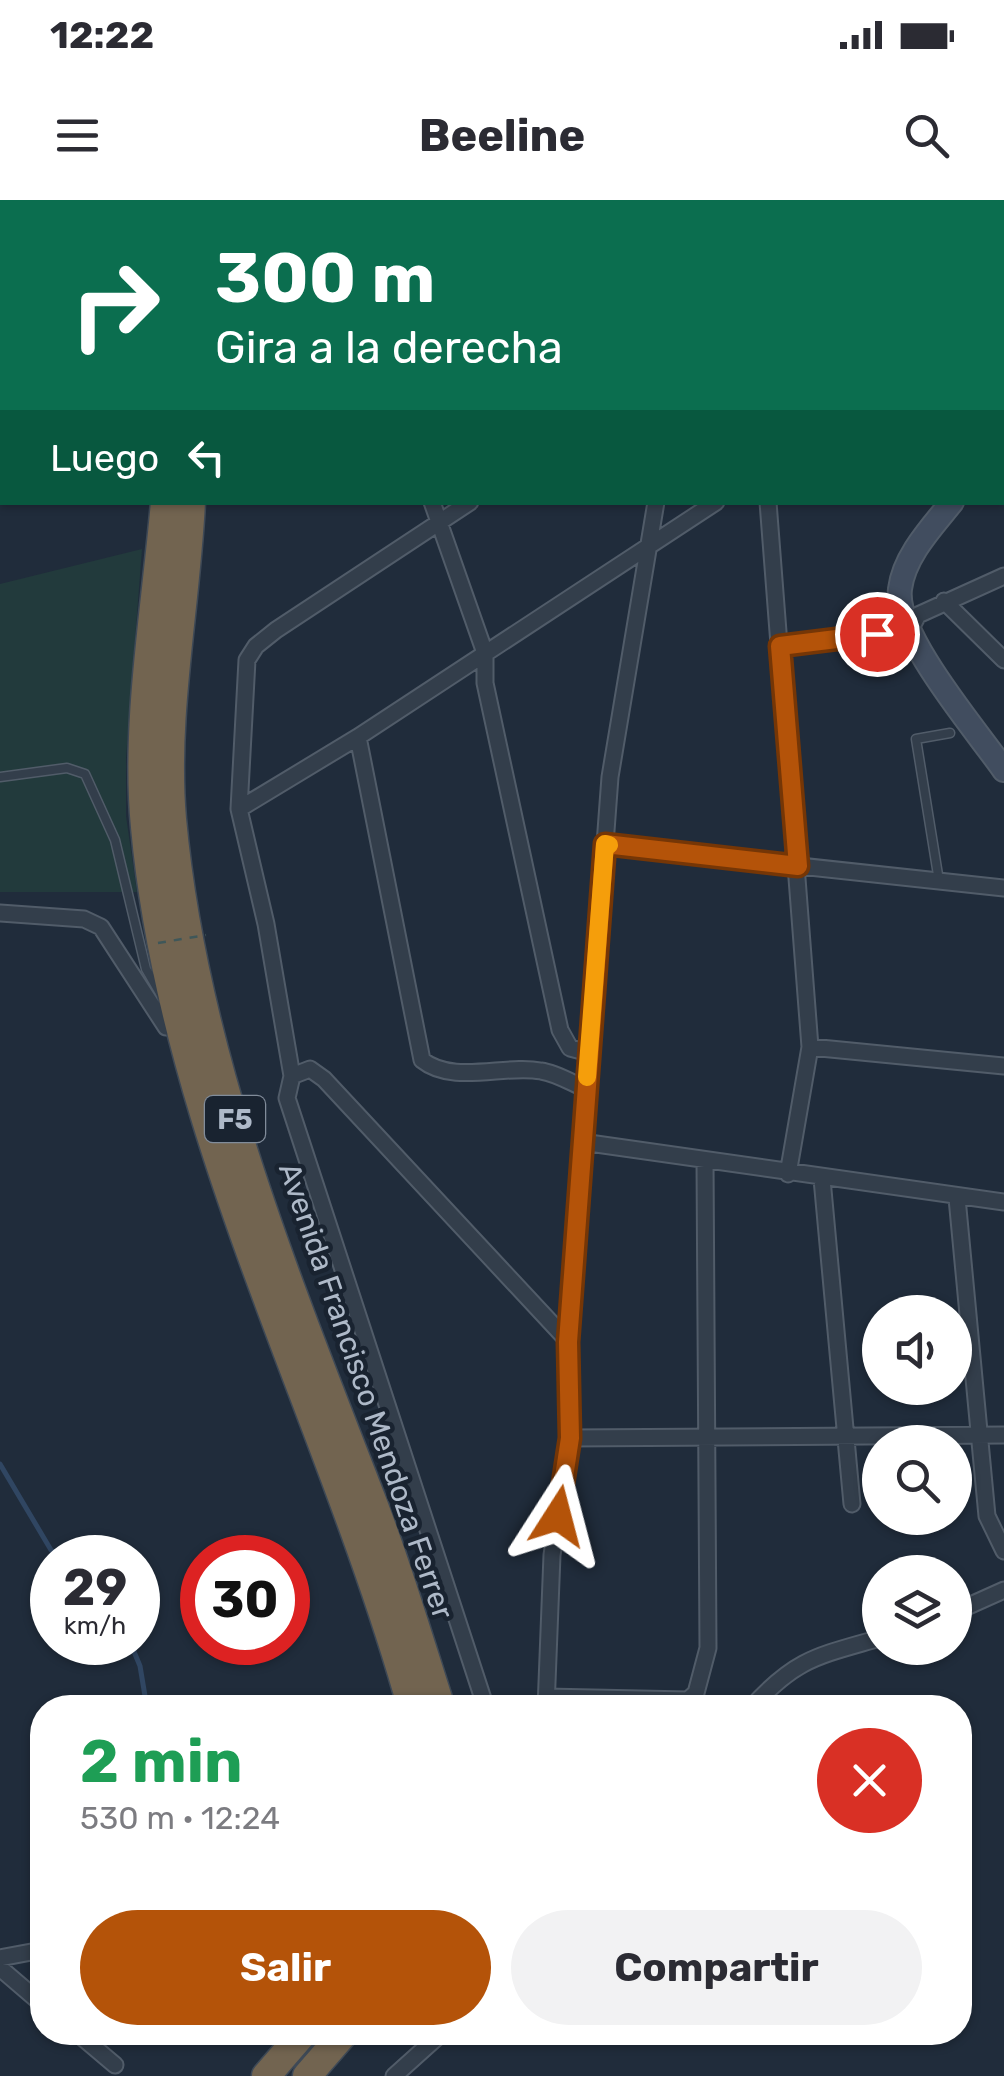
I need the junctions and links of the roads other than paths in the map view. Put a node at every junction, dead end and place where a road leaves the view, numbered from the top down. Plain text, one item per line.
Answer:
1 (165, 505) edge
2 (191, 505) edge
3 (433, 505) edge
4 (466, 505) edge
5 (656, 505) edge
6 (712, 505) edge
7 (768, 505) edge
8 (950, 505) edge
9 (968, 505) edge
10 (440, 522) junction
11 (649, 547) junction
12 (1004, 576) edge
13 (944, 601) junction
14 (914, 622) junction
15 (780, 646) junction
16 (485, 653) junction
17 (1004, 660) edge
18 (950, 732) dead end
19 (358, 737) junction
20 (1004, 747) edge
21 (1004, 770) edge
22 (0, 778) edge
23 (239, 809) junction
24 (605, 844) junction
25 (798, 866) junction
26 (939, 881) junction
27 (1004, 888) edge
28 (0, 914) edge
29 (188, 1016) junction
30 (810, 1046) junction
31 (589, 1053) junction
32 (1004, 1066) edge
33 (292, 1076) junction
34 (586, 1089) junction
35 (582, 1142) junction
36 (705, 1161) junction
37 (788, 1174) junction
38 (822, 1179) junction
39 (958, 1198) junction
40 (1004, 1202) edge
41 (568, 1342) junction
42 (978, 1435) junction
43 (1004, 1435) edge
44 (570, 1438) junction
45 (849, 1438) junction
46 (707, 1440) junction
47 (852, 1504) dead end
48 (1004, 1550) edge
49 (1004, 1590) edge
50 (393, 1599) junction
51 (972, 1604) edge
52 (862, 1643) edge
53 (410, 1695) edge
54 (435, 1695) edge
55 (482, 1695) edge
56 (546, 1695) edge
57 (694, 1695) edge
58 (763, 1695) edge
59 (30, 1952) edge
60 (0, 1958) edge
61 (0, 1968) edge
62 (30, 1994) edge
63 (91, 2045) edge
64 (285, 2045) edge
65 (334, 2045) edge
66 (429, 2045) edge
67 (115, 2066) dead end
68 (266, 2076) edge
69 (307, 2076) edge
70 (394, 2076) edge

1 - 29 highway, Avenida Francisco Mendoza Ferrer / F5
2 - 29 highway, Avenida Francisco Mendoza Ferrer / F5
3 - 10 street
4 - 10 street
5 - 11 street
6 - 11 street
7 - 15 street
8 - 14 street
9 - 14 street
10 - 16 street
10 - 23 street
11 - 16 street
11 - 24 street
12 - 13 street
13 - 14 street
13 - 17 street
14 - 15 street
14 - 20 street
14 - 21 street
15 - 25 street
16 - 19 street
16 - 31 street
18 - 26 lane
19 - 23 street
19 - 34 street
22 - 29 lane
23 - 33 street
24 - 25 street
24 - 31 street
25 - 26 street
25 - 30 street
26 - 27 street
28 - 29 street
29 - 50 highway, Avenida Francisco Mendoza Ferrer / F5
30 - 32 street
30 - 37 street
31 - 34 street
33 - 41 street
33 - 55 street
34 - 35 street
35 - 36 street
35 - 41 street
36 - 37 street
36 - 46 street
37 - 38 street
38 - 39 street
38 - 45 street
39 - 40 street
39 - 42 street
41 - 44 street
42 - 43 street
42 - 45 street
42 - 48 street
44 - 46 street
44 - 56 street
45 - 46 street
45 - 47 street
46 - 57 street
49 - 51 street
50 - 53 highway, Avenida Francisco Mendoza Ferrer / F5
50 - 54 highway, Avenida Francisco Mendoza Ferrer / F5
52 - 58 street
59 - 60 street
61 - 62 street
63 - 67 street
64 - 68 highway
65 - 69 highway
66 - 70 street

